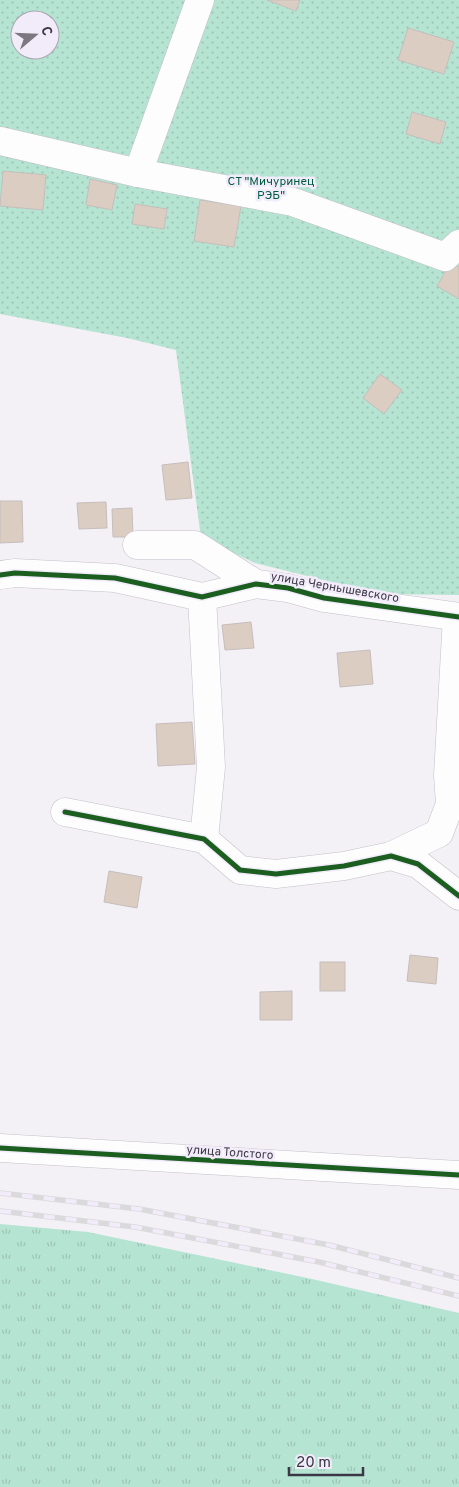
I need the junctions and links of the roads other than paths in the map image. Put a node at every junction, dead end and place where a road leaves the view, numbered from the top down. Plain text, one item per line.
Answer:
1 (200, 0) edge
2 (0, 141) edge
3 (138, 173) junction
4 (459, 244) edge
5 (137, 545) dead end
6 (0, 575) edge
7 (256, 584) junction
8 (202, 597) junction
9 (458, 617) edge
10 (65, 812) dead end
11 (204, 839) junction
12 (391, 856) junction
13 (459, 896) edge
14 (0, 1148) edge
15 (459, 1175) edge

1 - 3 street
2 - 3 street
3 - 4 street
5 - 7 street
6 - 8 street, улица Чернышевского
7 - 8 street, улица Чернышевского
7 - 9 street, улица Чернышевского
8 - 11 street
9 - 12 street
10 - 11 street
11 - 12 street
12 - 13 street
14 - 15 street, улица Толстого

